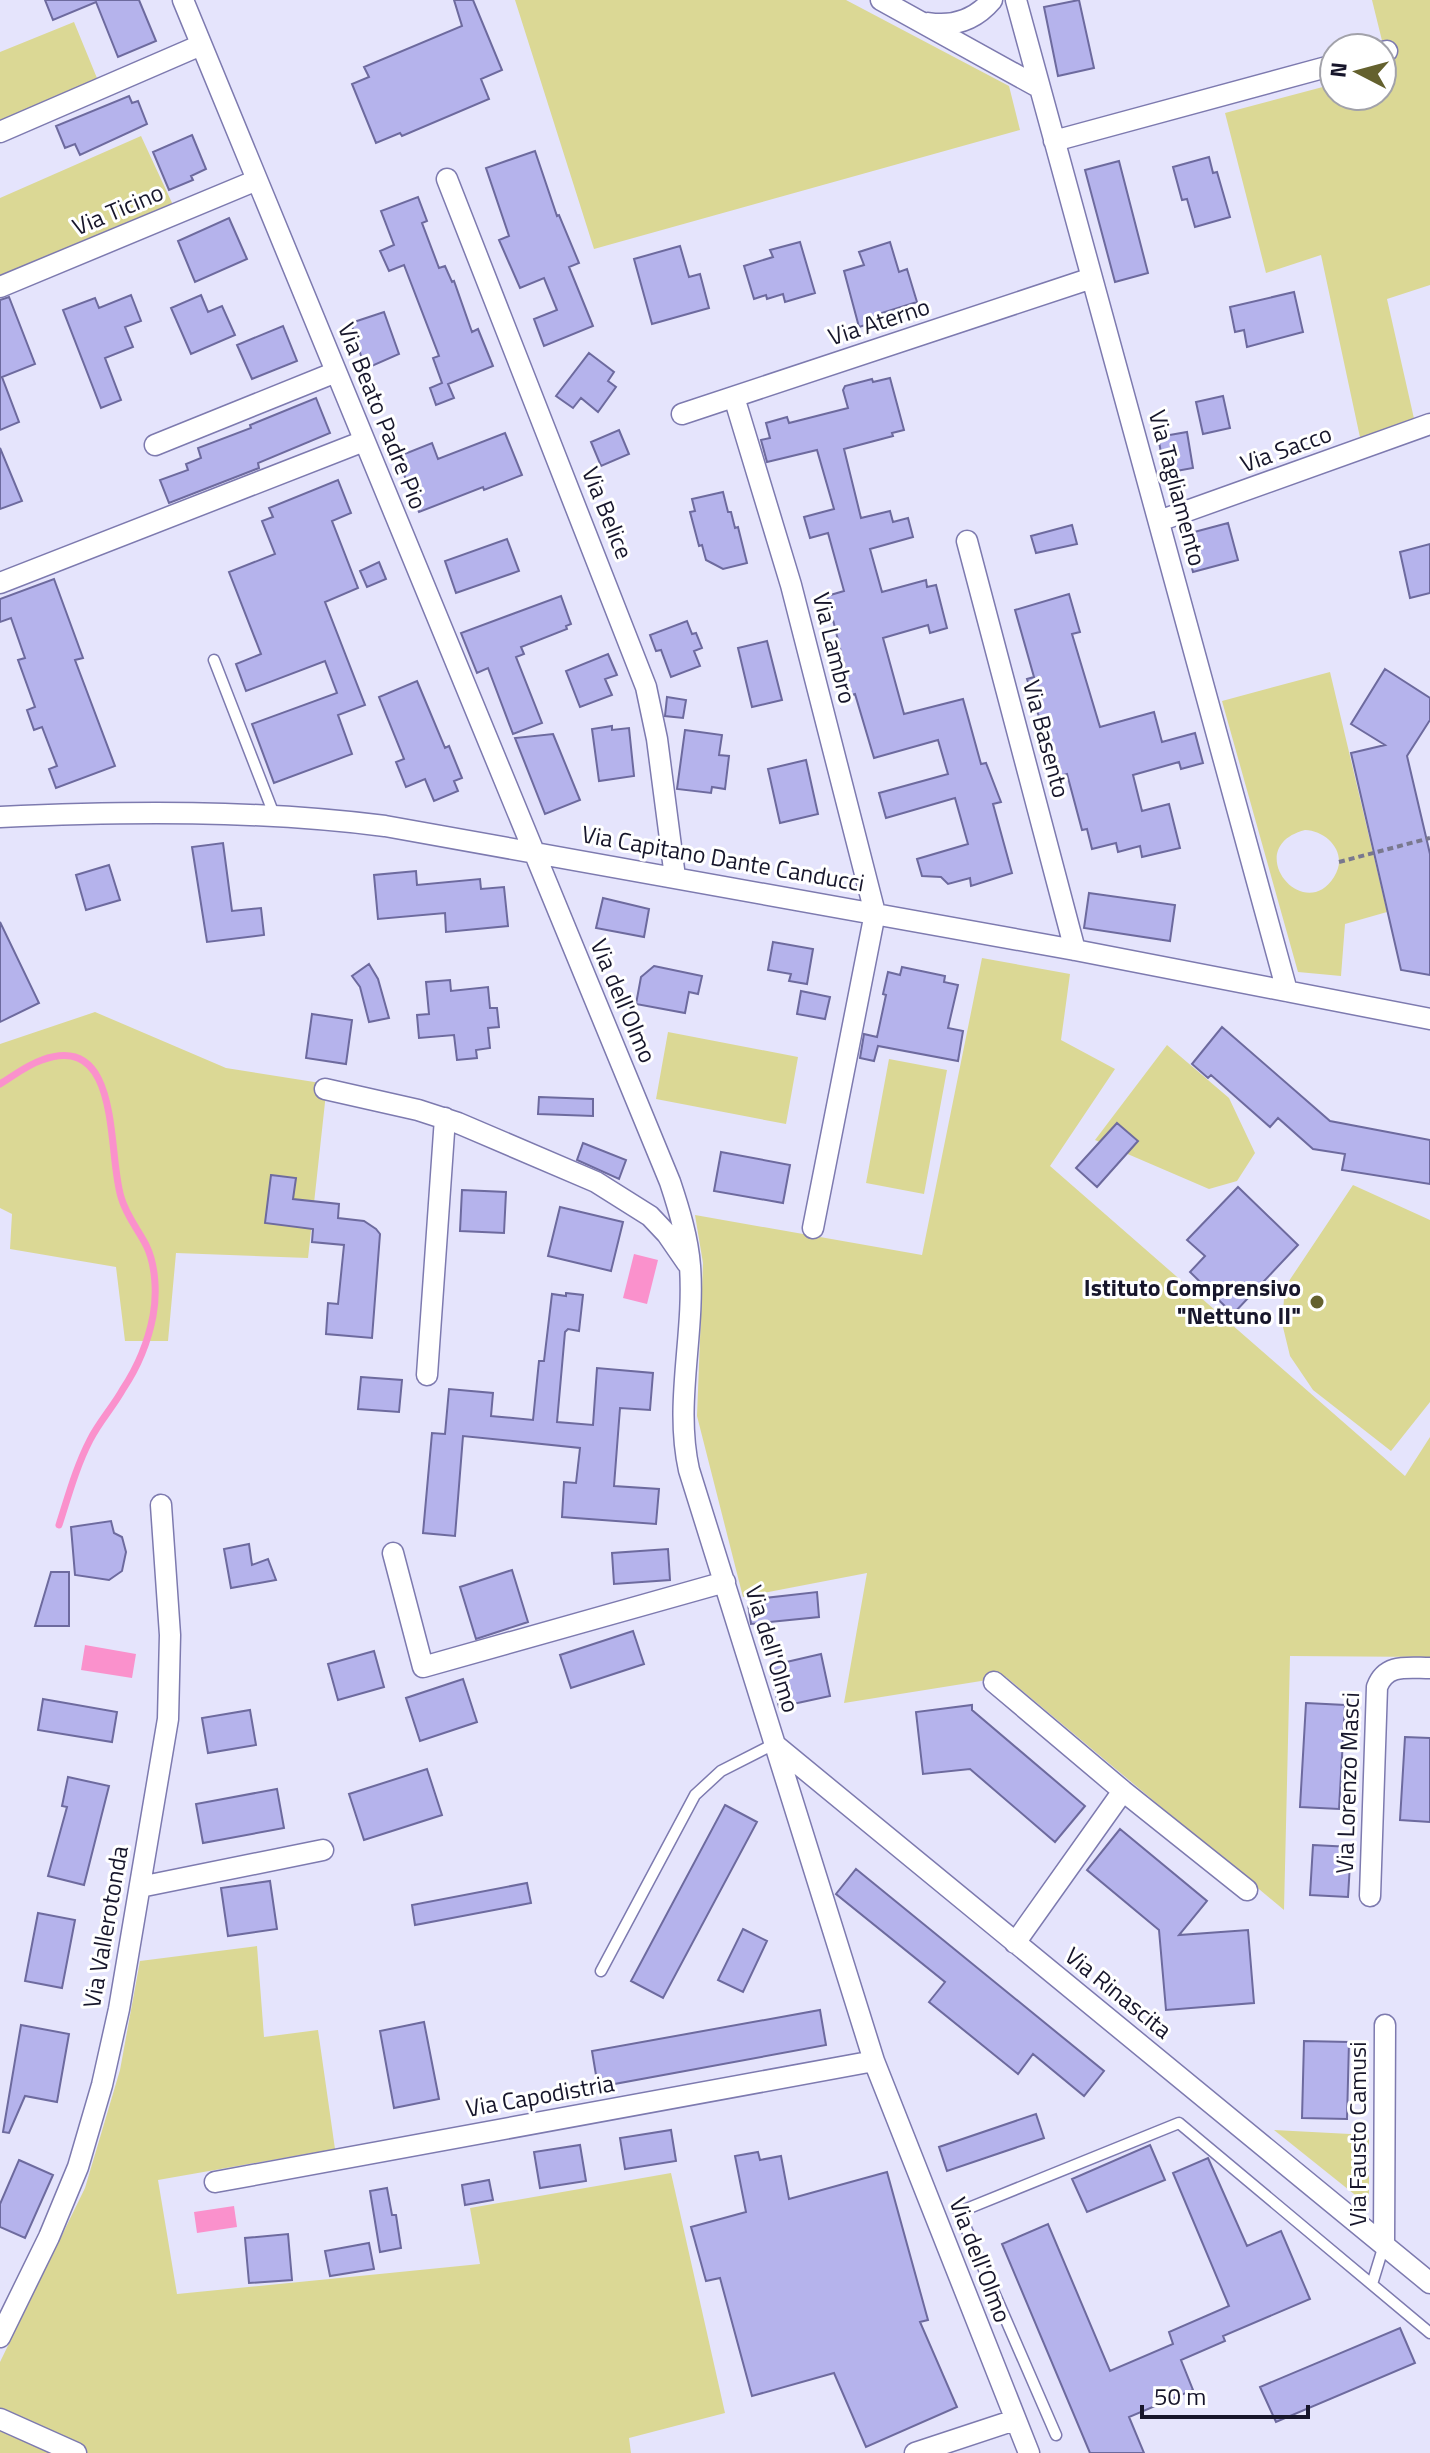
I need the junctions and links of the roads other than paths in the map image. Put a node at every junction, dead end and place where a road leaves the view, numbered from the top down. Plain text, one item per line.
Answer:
1 (183, 0) edge
2 (881, 0) edge
3 (992, 0) edge
4 (1016, 0) edge
5 (920, 21) junction
6 (201, 45) junction
7 (1318, 69) edge
8 (1040, 88) junction
9 (0, 132) edge
10 (1054, 141) junction
11 (447, 179) dead end
12 (257, 180) junction
13 (1092, 278) junction
14 (0, 287) edge
15 (336, 372) junction
16 (734, 397) junction
17 (682, 414) dead end
18 (1430, 424) edge
19 (364, 441) junction
20 (155, 445) dead end
21 (1159, 521) junction
22 (967, 541) dead end
23 (0, 583) edge
24 (214, 660) dead end
25 (0, 817) edge
26 (275, 817) junction
27 (532, 852) junction
28 (675, 877) junction
29 (875, 913) junction
30 (1075, 950) junction
31 (1287, 991) junction
32 (1430, 1019) edge
33 (325, 1089) dead end
34 (445, 1118) junction
35 (813, 1228) dead end
36 (690, 1266) junction
37 (427, 1375) dead end
38 (161, 1505) dead end
39 (393, 1553) dead end
40 (725, 1582) junction
41 (1430, 1668) edge
42 (994, 1682) dead end
43 (774, 1744) junction
44 (1123, 1791) junction
45 (323, 1850) dead end
46 (140, 1887) junction
47 (1247, 1890) dead end
48 (1370, 1896) dead end
49 (1015, 1943) junction
50 (601, 1971) dead end
51 (1385, 2025) dead end
52 (874, 2061) junction
53 (215, 2182) dead end
54 (1384, 2245) junction
55 (1430, 2283) edge
56 (1372, 2284) junction
57 (1430, 2333) edge
58 (0, 2337) edge
59 (0, 2419) edge
60 (1015, 2420) junction
61 (1056, 2435) dead end
62 (76, 2453) edge
63 (915, 2453) edge
64 (1029, 2453) edge

1 - 6 street, Via Beato Padre Pio
2 - 5 street
3 - 5 street
4 - 8 street, Via Tagliamento
5 - 8 street
6 - 9 street
6 - 12 street, Via Beato Padre Pio
7 - 10 street
8 - 10 street, Via Tagliamento
10 - 13 street, Via Tagliamento
11 - 28 street, Via Belice
12 - 14 street, Via Ticino
12 - 15 street, Via Beato Padre Pio
13 - 16 street, Via Aterno
13 - 21 street, Via Tagliamento
15 - 19 street, Via Beato Padre Pio
15 - 20 street
16 - 17 street, Via Aterno
16 - 29 street, Via Lambro
18 - 21 street, Via Sacco
19 - 23 street
19 - 27 street, Via Beato Padre Pio
21 - 31 street, Via Tagliamento
22 - 30 street, Via Basento
24 - 26 lane
25 - 26 street, Via Capitano Dante Canducci
26 - 27 street, Via Capitano Dante Canducci
27 - 28 street, Via Capitano Dante Canducci
27 - 36 street, Via dell'Olmo
28 - 29 street, Via Capitano Dante Canducci
29 - 30 street, Via Capitano Dante Canducci
29 - 35 street
30 - 31 street, Via Capitano Dante Canducci
31 - 32 street, Via Capitano Dante Canducci
33 - 34 street
34 - 36 street
34 - 37 street
36 - 40 street, Via dell'Olmo
38 - 46 street, Via Vallerotonda
39 - 40 street
40 - 43 street, Via dell'Olmo
41 - 48 street, Via Lorenzo Masci
42 - 44 street
43 - 49 street, Via Rinascita
43 - 50 lane
43 - 52 street, Via dell'Olmo
44 - 47 street
44 - 49 street
45 - 46 street
46 - 58 street, Via Vallerotonda
49 - 54 street, Via Rinascita
51 - 54 street, Via Fausto Camusi
52 - 53 street, Via Capodistria
52 - 60 street, Via dell'Olmo
54 - 55 street, Via Rinascita
54 - 56 lane
56 - 57 lane
56 - 61 lane
59 - 62 street
60 - 63 street
60 - 64 street, Via dell'Olmo

